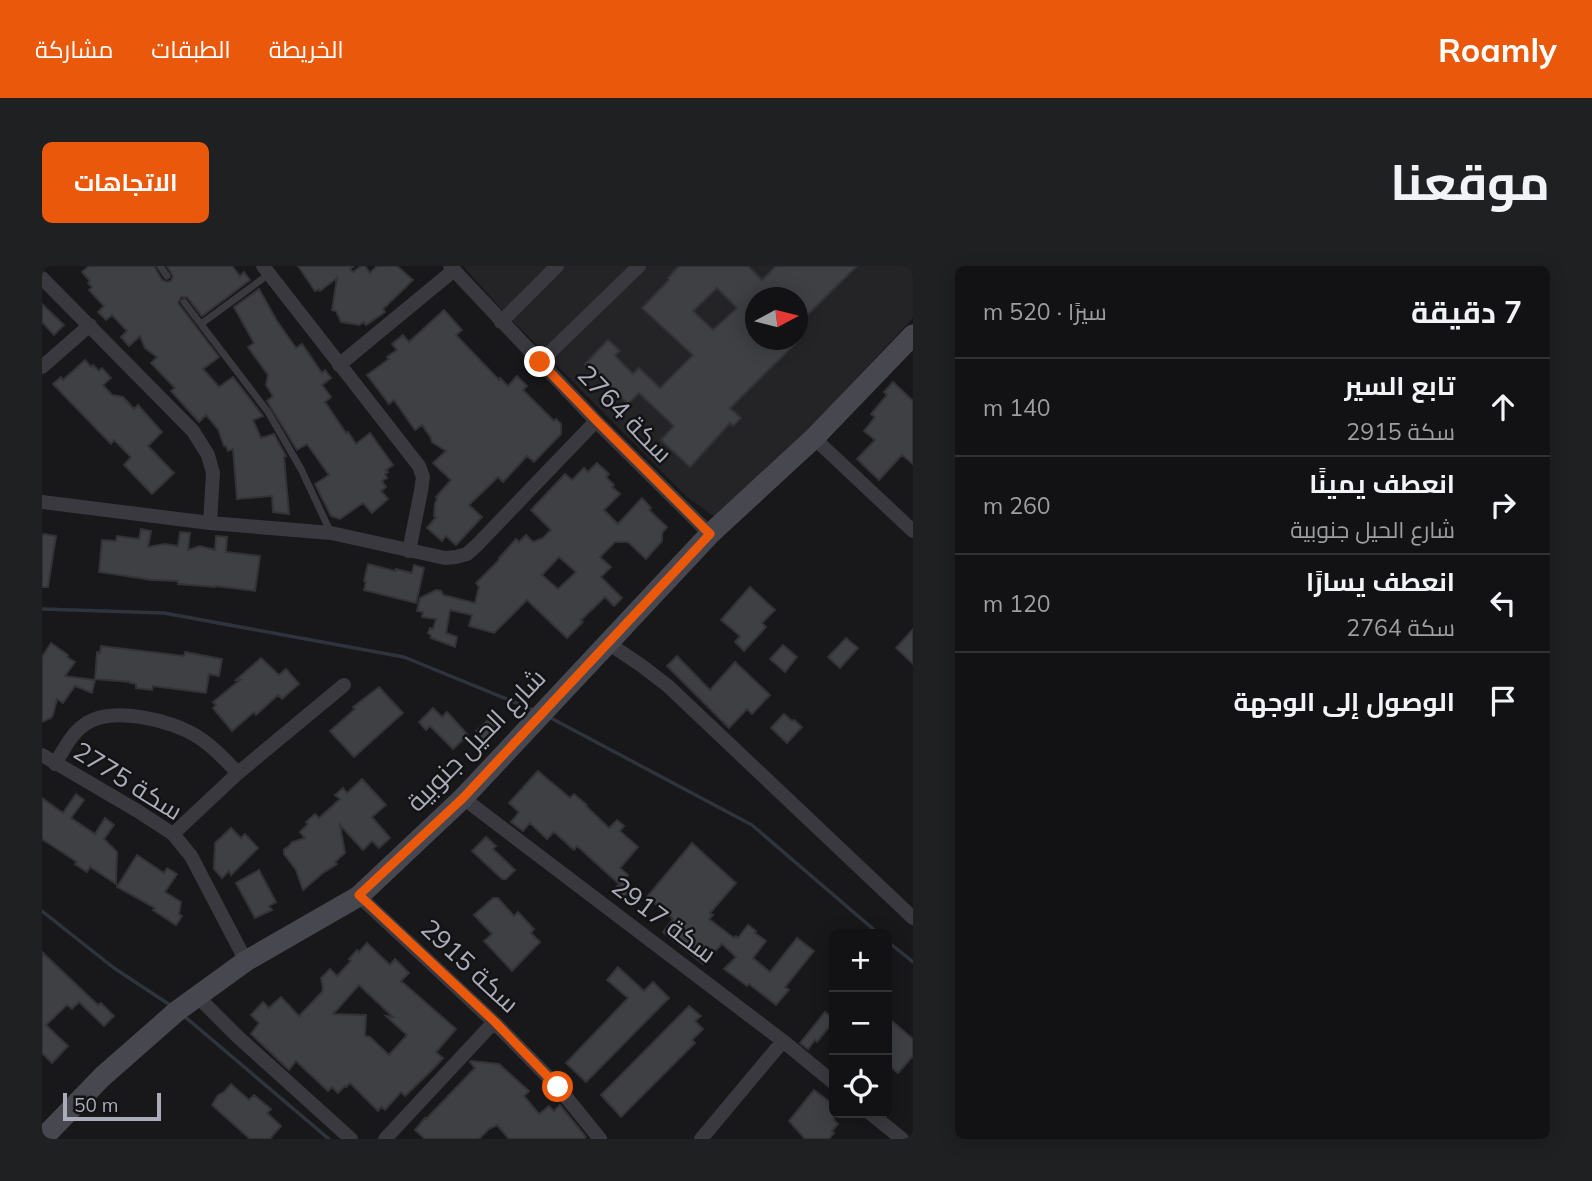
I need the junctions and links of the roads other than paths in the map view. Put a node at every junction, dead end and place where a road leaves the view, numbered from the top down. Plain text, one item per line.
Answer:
1 (160, 266) edge
2 (557, 266) edge
3 (639, 266) edge
4 (452, 268) edge
5 (266, 270) edge
6 (167, 276) dead end
7 (42, 278) edge
8 (184, 302) dead end
9 (501, 322) junction
10 (201, 324) junction
11 (90, 325) junction
12 (913, 335) edge
13 (540, 362) junction
14 (339, 365) junction
15 (42, 367) edge
16 (597, 421) junction
17 (814, 438) junction
18 (42, 502) edge
19 (210, 523) junction
20 (913, 531) edge
21 (331, 533) junction
22 (710, 534) junction
23 (409, 551) junction
24 (608, 643) junction
25 (344, 684) dead end
26 (42, 755) edge
27 (55, 764) junction
28 (238, 773) junction
29 (463, 798) junction
30 (173, 834) junction
31 (359, 895) junction
32 (913, 918) edge
33 (246, 961) junction
34 (197, 996) junction
35 (495, 1022) junction
36 (783, 1041) junction
37 (829, 1079) edge
38 (876, 1118) edge
39 (42, 1139) edge
40 (351, 1139) edge
41 (384, 1139) edge
42 (600, 1139) edge
43 (701, 1139) edge
44 (902, 1139) edge

1 - 6 lane
2 - 9 street
3 - 13 street
4 - 9 street, سكة 2764
4 - 14 street
5 - 10 lane
5 - 14 street
7 - 11 street
8 - 10 lane
9 - 13 street, سكة 2764
10 - 21 lane
11 - 15 street
11 - 19 street
12 - 17 street, شارع الحيل جنوبية
13 - 16 street, سكة 2764
14 - 23 street
16 - 22 street, سكة 2764
16 - 23 street
17 - 20 street
17 - 22 street, شارع الحيل جنوبية
18 - 19 street
19 - 21 street
21 - 23 street
22 - 24 street, شارع الحيل جنوبية
24 - 29 street, شارع الحيل جنوبية
24 - 32 street
25 - 28 street
26 - 27 street, سكة 2775
27 - 28 street
27 - 30 street, سكة 2775
28 - 30 street
29 - 31 street, شارع الحيل جنوبية
29 - 36 street, سكة 2917
30 - 33 street, سكة 2775
31 - 33 street, شارع الحيل جنوبية
31 - 35 street, سكة 2915
33 - 34 street, شارع الحيل جنوبية
34 - 39 street, شارع الحيل جنوبية
34 - 40 street
35 - 41 street
35 - 42 street, سكة 2915
36 - 37 street, سكة 2917
36 - 43 street
38 - 44 street

